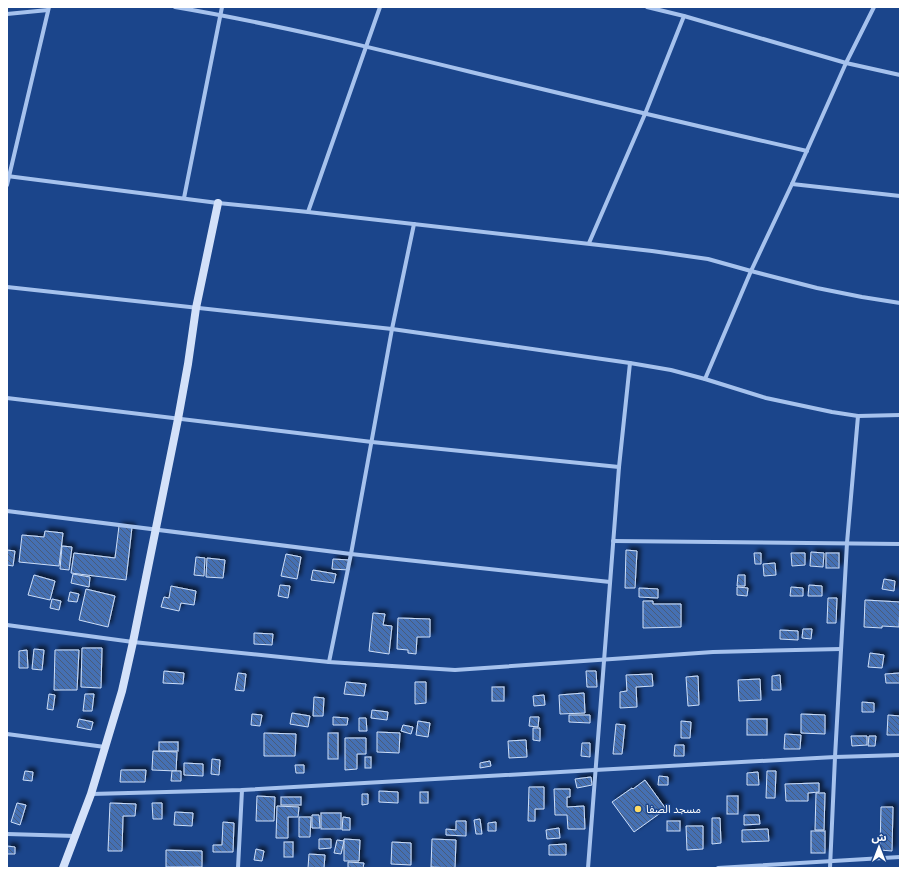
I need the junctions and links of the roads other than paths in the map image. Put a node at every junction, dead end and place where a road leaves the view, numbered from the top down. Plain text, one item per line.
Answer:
1 (175, 7) edge
2 (222, 7) edge
3 (380, 7) edge
4 (647, 7) edge
5 (874, 7) edge
6 (49, 9) edge
7 (7, 14) edge
8 (220, 14) junction
9 (684, 16) junction
10 (366, 47) junction
11 (846, 63) junction
12 (900, 75) edge
13 (645, 114) junction
14 (807, 152) junction
15 (8, 176) edge
16 (792, 184) junction
17 (7, 185) edge
18 (900, 196) edge
19 (184, 198) junction
20 (218, 203) junction
21 (308, 212) junction
22 (414, 224) junction
23 (589, 243) junction
24 (751, 270) junction
25 (7, 287) edge
26 (900, 303) edge
27 (196, 308) junction
28 (392, 329) junction
29 (630, 363) junction
30 (705, 379) junction
31 (7, 398) edge
32 (900, 415) edge
33 (858, 416) junction
34 (178, 419) junction
35 (372, 442) junction
36 (618, 467) junction
37 (7, 511) edge
38 (156, 529) junction
39 (613, 541) junction
40 (847, 543) junction
41 (900, 544) edge
42 (351, 554) junction
43 (610, 582) junction
44 (7, 624) edge
45 (133, 642) junction
46 (841, 648) junction
47 (604, 659) junction
48 (329, 662) junction
49 (7, 734) edge
50 (106, 747) junction
51 (900, 755) edge
52 (835, 757) junction
53 (595, 770) junction
54 (242, 790) junction
55 (91, 794) junction
56 (7, 834) edge
57 (75, 836) junction
58 (900, 857) edge
59 (830, 861) junction
60 (63, 868) edge
61 (238, 868) edge
62 (588, 868) edge
63 (718, 868) edge
64 (830, 868) edge

1 - 8 street
2 - 8 street
3 - 10 street
4 - 9 street
5 - 11 street
6 - 7 street
6 - 15 street
8 - 10 street
8 - 19 street
9 - 11 street
9 - 13 street
10 - 13 street
10 - 21 street
11 - 12 street
11 - 14 street
13 - 14 street
13 - 23 street
14 - 16 street
15 - 17 street
15 - 19 street
16 - 18 street
16 - 24 street
19 - 20 street
20 - 21 street
20 - 27 street
21 - 22 street
22 - 23 street
22 - 28 street
23 - 24 street
24 - 26 street
24 - 30 street
25 - 27 street
27 - 28 street
27 - 34 street
28 - 29 street
28 - 35 street
29 - 30 street
29 - 36 street
30 - 33 street
31 - 34 street
32 - 33 street
33 - 40 street
34 - 35 street
34 - 38 street
35 - 36 street
35 - 42 street
36 - 39 street
37 - 38 street
38 - 42 street
38 - 45 street
39 - 40 street
39 - 43 street
40 - 41 street
40 - 46 street
42 - 43 street
42 - 48 street
43 - 47 street
44 - 45 street
45 - 48 street
45 - 50 street
46 - 47 street
46 - 52 street
47 - 48 street
47 - 53 street
49 - 50 street
50 - 55 street
51 - 52 street
52 - 53 street
52 - 59 street
53 - 54 street
53 - 62 street
54 - 55 street
54 - 61 street
55 - 57 street
56 - 57 street
57 - 60 street
58 - 59 street
59 - 63 street
59 - 64 street

